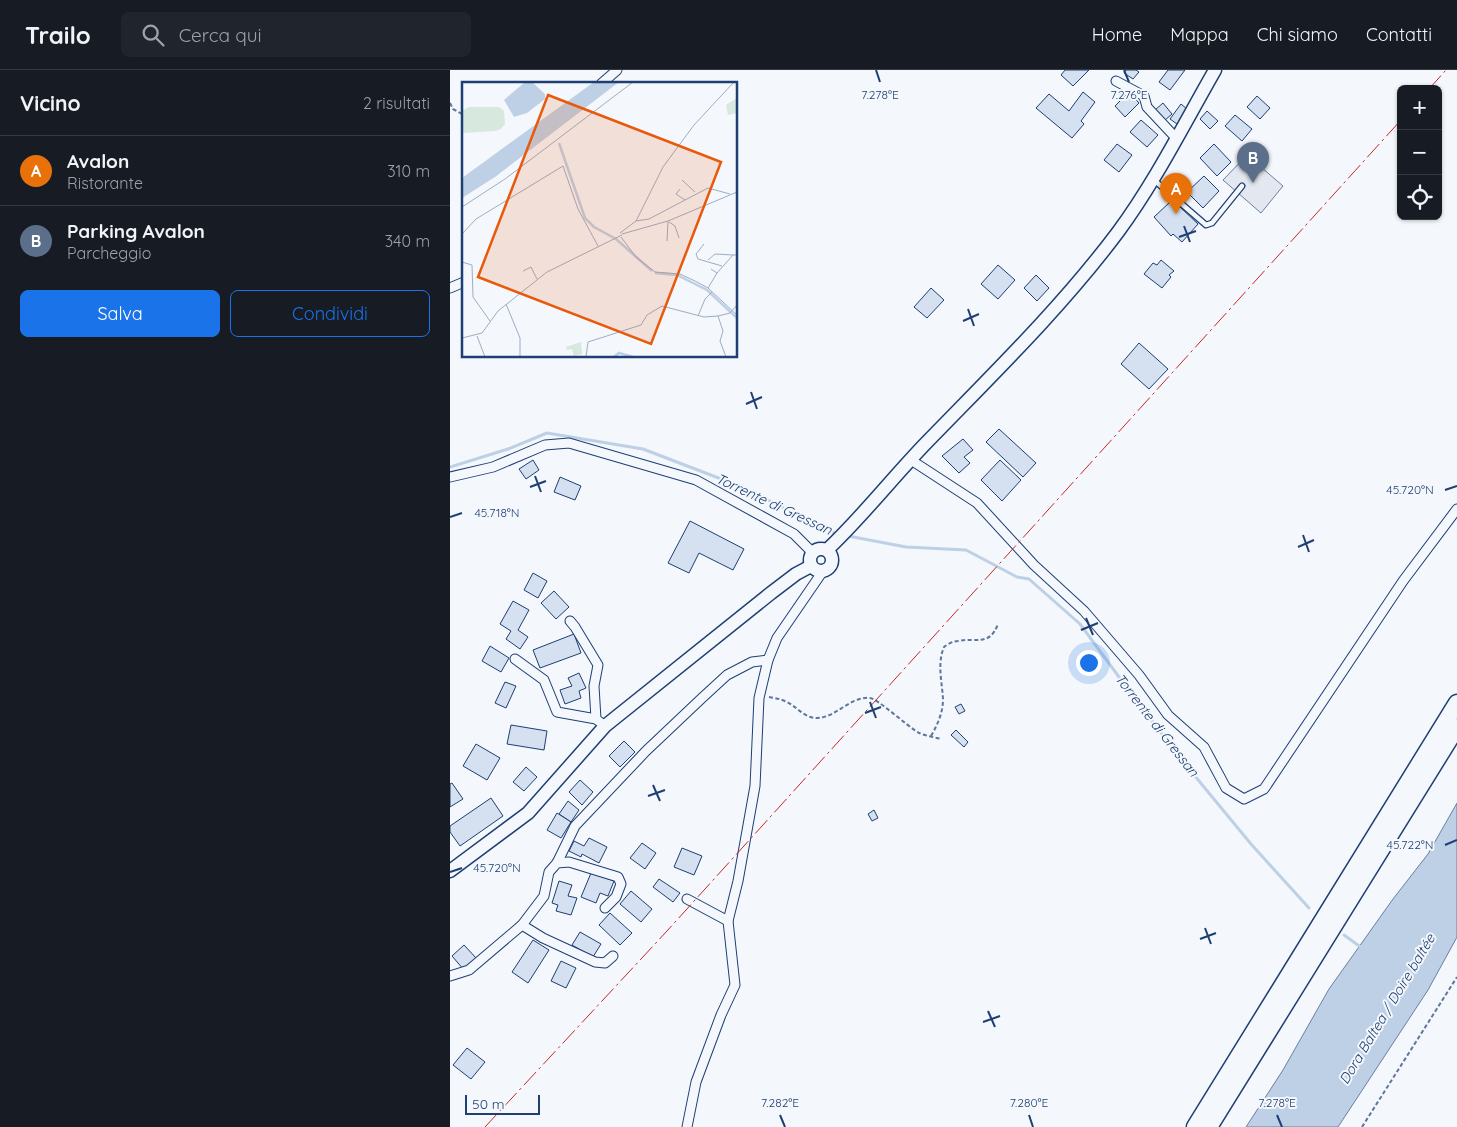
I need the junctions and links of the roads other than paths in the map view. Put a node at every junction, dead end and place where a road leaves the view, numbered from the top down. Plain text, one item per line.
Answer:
1 (616, 70) edge
2 (1215, 70) edge
3 (1116, 81) dead end
4 (603, 82) edge
5 (1176, 138) junction
6 (1153, 179) junction
7 (1242, 186) dead end
8 (462, 283) edge
9 (450, 288) edge
10 (911, 460) junction
11 (450, 477) edge
12 (1457, 509) edge
13 (827, 550) junction
14 (812, 552) junction
15 (811, 566) junction
16 (824, 571) junction
17 (570, 621) dead end
18 (515, 659) dead end
19 (768, 660) junction
20 (1457, 703) edge
21 (601, 723) junction
22 (1457, 727) edge
23 (557, 863) junction
24 (450, 871) edge
25 (686, 898) dead end
26 (605, 908) dead end
27 (728, 921) junction
28 (522, 924) junction
29 (613, 956) dead end
30 (450, 976) edge
31 (687, 1127) edge
32 (1195, 1127) edge
33 (1209, 1127) edge

1 - 4 street
2 - 5 main road
3 - 5 street
5 - 6 main road
6 - 7 lane
6 - 10 main road
8 - 9 street
10 - 12 street
10 - 13 main road
11 - 14 street
13 - 14 main road
13 - 16 main road
14 - 15 main road
15 - 16 main road
15 - 21 main road
16 - 19 street
17 - 21 street
18 - 21 street
19 - 23 street
19 - 27 street
20 - 32 highway
21 - 24 main road
22 - 33 highway
23 - 26 street
23 - 28 street
25 - 27 street
27 - 31 street
28 - 29 street
28 - 30 street

